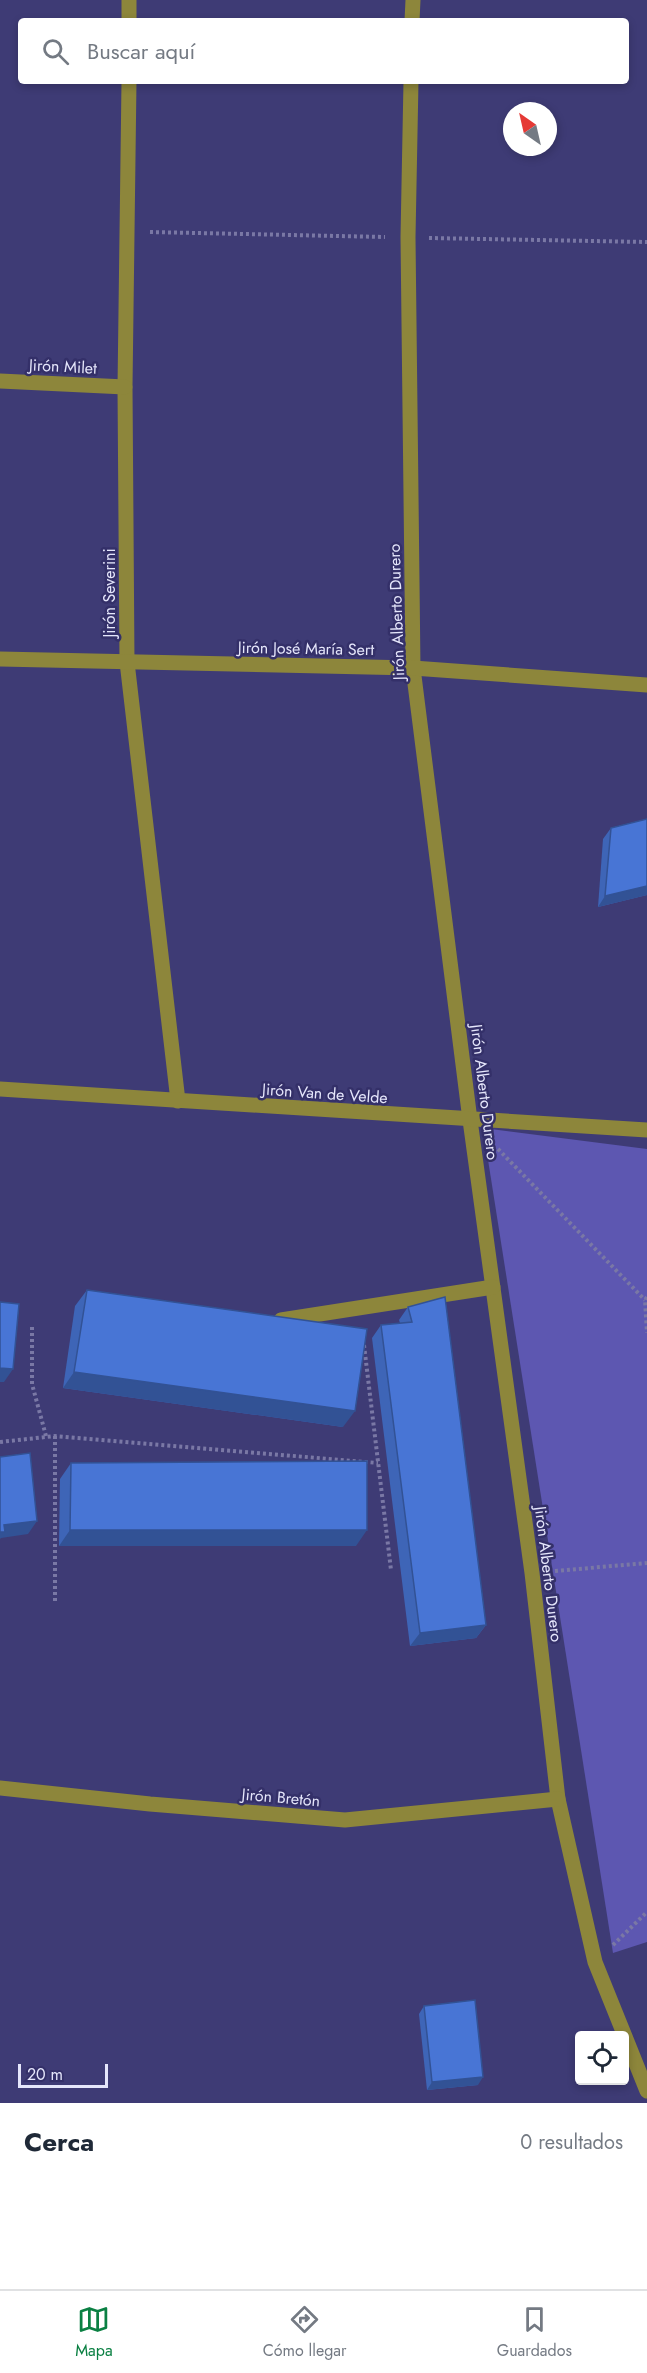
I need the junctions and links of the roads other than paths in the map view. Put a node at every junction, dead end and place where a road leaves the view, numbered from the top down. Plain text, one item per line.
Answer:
1 (129, 0) edge
2 (413, 0) edge
3 (129, 18) edge
4 (412, 18) edge
5 (129, 84) edge
6 (411, 84) edge
7 (0, 381) edge
8 (125, 387) junction
9 (0, 659) edge
10 (127, 662) junction
11 (413, 668) junction
12 (647, 685) edge
13 (0, 1089) edge
14 (178, 1101) junction
15 (470, 1120) junction
16 (647, 1130) edge
17 (493, 1287) junction
18 (281, 1320) edge
19 (0, 1788) edge
20 (558, 1799) junction
21 (647, 2091) edge

1 - 3 street
2 - 4 street
5 - 8 street, Jirón Severini
6 - 11 street, Jirón Alberto Durero
7 - 8 street, Jirón Milet
8 - 10 street, Jirón Severini
9 - 10 street, Jirón José María Sert
10 - 11 street, Jirón José María Sert
10 - 14 street, Jirón Severini
11 - 12 street, Jirón José María Sert
11 - 15 street, Jirón Alberto Durero
13 - 14 street, Jirón Van de Velde
14 - 15 street, Jirón Van de Velde
15 - 16 street, Jirón Van de Velde
15 - 17 street, Jirón Alberto Durero
17 - 18 street
17 - 20 street, Jirón Alberto Durero
19 - 20 street, Jirón Bretón
20 - 21 street, Jirón Alberto Durero

